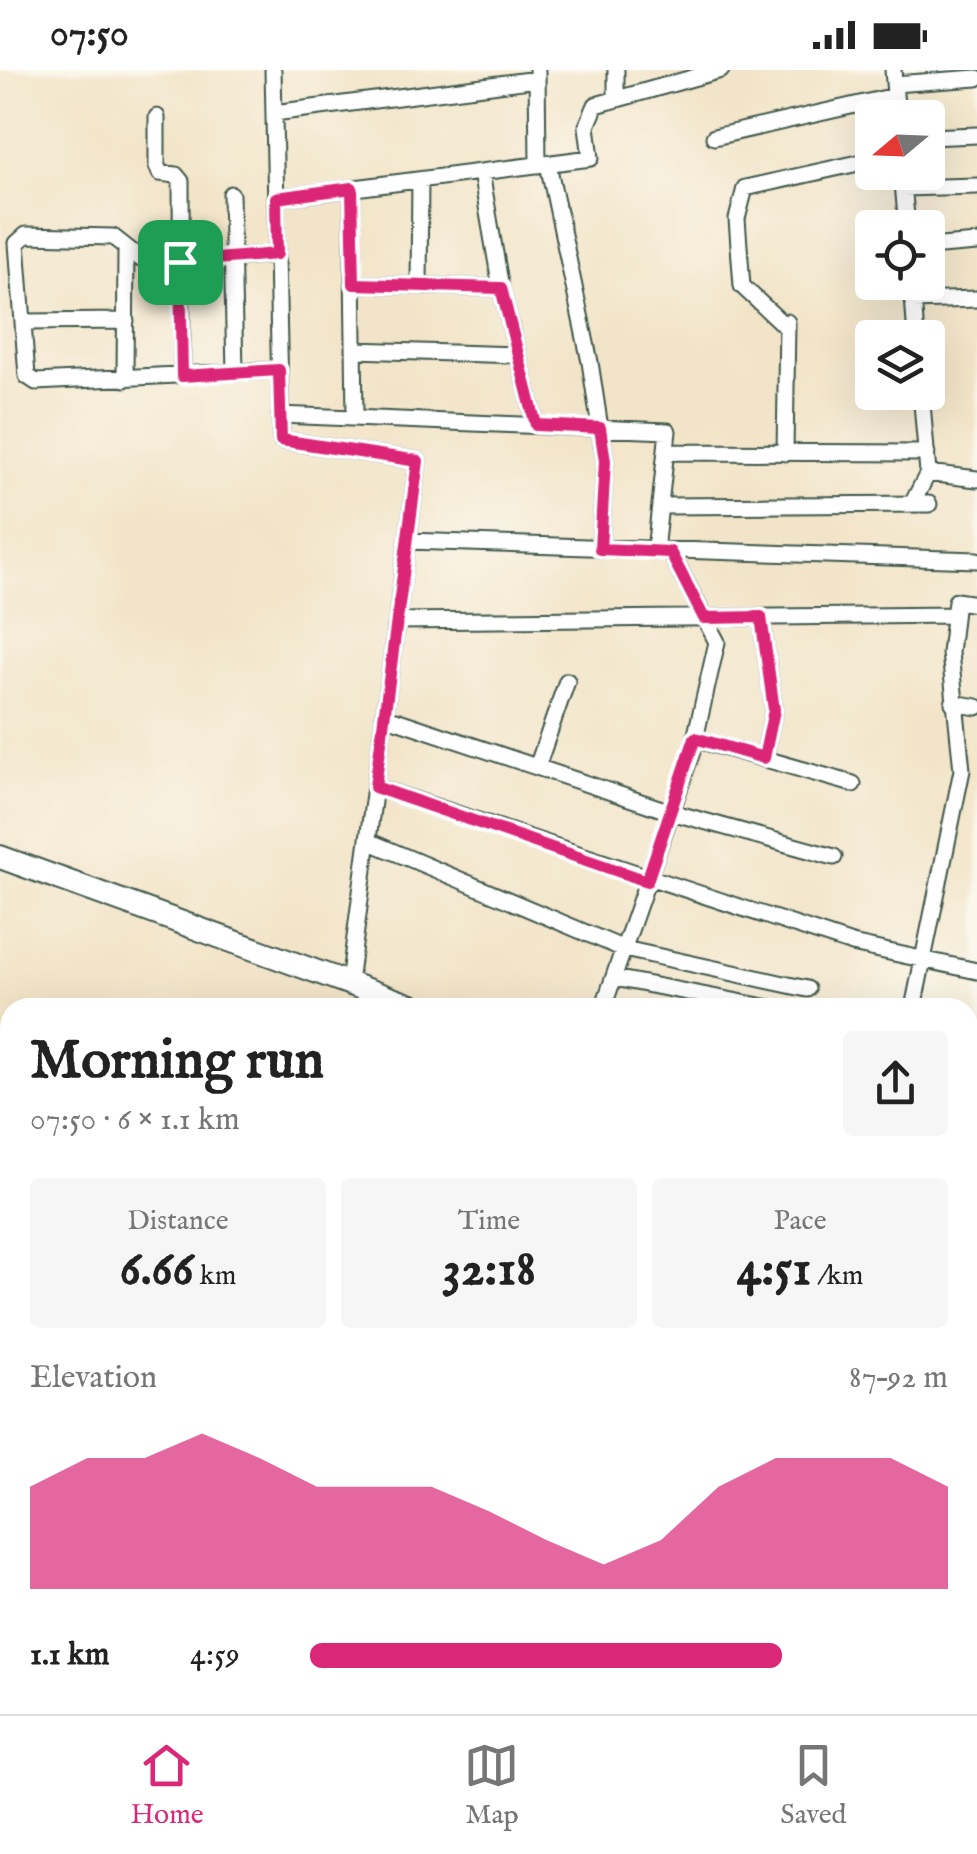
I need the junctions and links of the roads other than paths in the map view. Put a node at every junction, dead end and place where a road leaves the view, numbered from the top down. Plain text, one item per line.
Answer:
1 (273, 70) edge
2 (616, 70) edge
3 (721, 70) edge
4 (538, 74) edge
5 (977, 78) edge
6 (894, 83) edge
7 (616, 97) junction
8 (274, 113) junction
9 (157, 118) dead end
10 (977, 135) edge
11 (945, 136) edge
12 (714, 137) dead end
13 (543, 164) junction
14 (855, 164) edge
15 (481, 172) junction
16 (420, 180) junction
17 (945, 183) edge
18 (977, 186) edge
19 (352, 188) junction
20 (231, 194) dead end
21 (276, 198) junction
22 (977, 243) edge
23 (945, 245) edge
24 (126, 250) junction
25 (277, 254) junction
26 (232, 258) junction
27 (180, 262) junction
28 (354, 284) junction
29 (419, 286) junction
30 (501, 288) junction
31 (977, 299) edge
32 (913, 301) joint
33 (915, 320) edge
34 (126, 321) junction
35 (23, 322) junction
36 (354, 350) junction
37 (518, 355) junction
38 (279, 370) junction
39 (235, 372) junction
40 (182, 376) junction
41 (125, 379) junction
42 (922, 410) edge
43 (280, 415) junction
44 (355, 418) junction
45 (536, 425) junction
46 (600, 428) junction
47 (666, 452) junction
48 (785, 452) junction
49 (926, 453) junction
50 (928, 473) junction
51 (977, 479) edge
52 (660, 506) junction
53 (408, 541) junction
54 (600, 549) junction
55 (662, 552) junction
56 (977, 560) edge
57 (977, 604) edge
58 (954, 615) junction
59 (761, 617) junction
60 (704, 618) junction
61 (397, 621) junction
62 (568, 682) dead end
63 (953, 703) junction
64 (977, 707) edge
65 (384, 716) junction
66 (695, 738) junction
67 (764, 758) junction
68 (537, 767) junction
69 (853, 784) dead end
70 (375, 787) junction
71 (671, 812) junction
72 (368, 841) junction
73 (0, 857) edge
74 (834, 857) dead end
75 (647, 881) junction
76 (624, 949) junction
77 (922, 960) junction
78 (977, 972) edge
79 (614, 978) junction
80 (349, 983) junction
81 (807, 988) dead end
82 (390, 998) edge
83 (607, 998) edge
84 (718, 998) edge
85 (914, 998) edge

1 - 8 street
2 - 7 street
3 - 7 street
4 - 8 street
4 - 13 street
5 - 6 street
6 - 12 street
7 - 13 street
8 - 21 street
9 - 27 street
10 - 11 street
13 - 15 street
13 - 46 street
14 - 48 street
15 - 16 street
15 - 30 street
16 - 19 street
16 - 29 street
17 - 18 street
19 - 21 street
19 - 28 street
20 - 26 street
21 - 25 street
22 - 23 street
24 - 27 street
24 - 34 street
24 - 35 street
25 - 26 street
25 - 38 street
26 - 27 street
26 - 39 street
27 - 40 street
28 - 29 street
28 - 36 street
29 - 30 street
30 - 37 street
31 - 32 street
32 - 33 street
34 - 35 street
34 - 41 street
35 - 41 street
36 - 37 street
36 - 44 street
37 - 45 street
38 - 39 street
38 - 43 street
39 - 40 street
40 - 41 street
42 - 49 street
43 - 44 street
43 - 53 street
44 - 45 street
45 - 46 street
46 - 47 street
46 - 54 street
47 - 48 street
47 - 52 street
48 - 49 street
49 - 50 street
50 - 51 street
50 - 52 street
52 - 55 street
53 - 54 street
53 - 61 street
54 - 55 street
55 - 56 street
55 - 60 street
57 - 58 street
58 - 59 street
58 - 63 street
59 - 60 street
59 - 67 street
60 - 61 street
60 - 66 street
61 - 65 street
62 - 68 street
63 - 64 street
63 - 77 street
65 - 68 street
65 - 70 street
66 - 67 street
66 - 71 street
67 - 69 street
68 - 71 street
70 - 72 street
70 - 75 street
71 - 74 street
71 - 75 street
72 - 76 street
72 - 80 street
73 - 80 street
75 - 76 street
75 - 77 street
76 - 79 street
76 - 81 street
77 - 78 street
77 - 85 street
79 - 83 street
79 - 84 street
80 - 82 street

